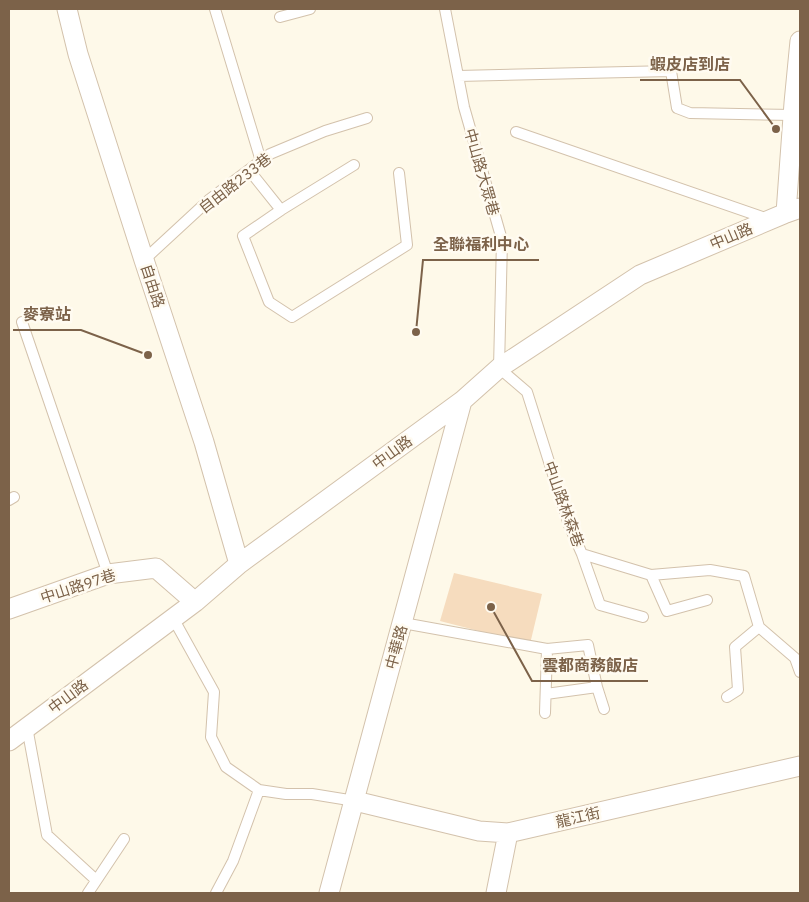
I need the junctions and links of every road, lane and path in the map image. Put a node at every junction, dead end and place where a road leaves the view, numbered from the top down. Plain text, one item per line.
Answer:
1 (67, 9) edge
2 (215, 9) edge
3 (310, 9) edge
4 (446, 9) edge
5 (280, 18) dead end
6 (800, 41) edge
7 (458, 76) junction
8 (793, 115) junction
9 (367, 118) dead end
10 (516, 132) dead end
11 (261, 161) junction
12 (354, 165) dead end
13 (249, 170) junction
14 (399, 173) dead end
15 (281, 210) junction
16 (785, 213) edge
17 (144, 260) junction
18 (22, 322) dead end
19 (499, 368) junction
20 (462, 401) junction
21 (582, 554) junction
22 (239, 564) junction
23 (108, 574) junction
24 (651, 575) junction
25 (707, 600) dead end
26 (195, 602) junction
27 (9, 609) edge
28 (643, 616) dead end
29 (173, 618) junction
30 (403, 623) junction
31 (759, 626) junction
32 (547, 649) junction
33 (800, 672) edge
34 (597, 686) junction
35 (546, 694) junction
36 (727, 698) dead end
37 (604, 709) dead end
38 (545, 713) dead end
39 (27, 727) junction
40 (9, 740) edge
41 (800, 766) edge
42 (259, 790) junction
43 (355, 801) junction
44 (508, 833) junction
45 (124, 839) dead end
46 (96, 880) junction
47 (88, 893) edge
48 (216, 893) edge
49 (330, 893) edge
50 (496, 893) edge

1 - 17 street, 自由路
2 - 11 lane
3 - 5 lane
4 - 7 lane, 中山路大眾巷
6 - 8 street
7 - 8 lane
7 - 19 lane, 中山路大眾巷
8 - 16 street
9 - 11 lane, 自由路233巷
10 - 16 lane
11 - 13 lane, 自由路233巷
12 - 15 lane
13 - 15 lane
13 - 17 lane, 自由路233巷
14 - 15 lane
16 - 19 street, 中山路
17 - 22 street, 自由路
18 - 23 lane
19 - 20 street, 中山路
19 - 21 lane, 中山路林森巷
20 - 22 street, 中山路
20 - 30 street, 中華路
21 - 24 lane, 中山路林森巷
21 - 28 lane
22 - 26 street, 中山路
23 - 26 street, 中山路97巷
23 - 27 street, 中山路97巷
24 - 25 lane
24 - 31 lane, 中山路林森巷
26 - 29 street, 中山路
29 - 39 street, 中山路
29 - 42 lane
30 - 32 lane
30 - 43 street, 中華路
31 - 33 lane
31 - 36 lane
32 - 34 lane
32 - 35 lane
34 - 35 lane
34 - 37 lane
35 - 38 lane
39 - 40 street, 中山路
39 - 46 lane
41 - 44 street, 龍江街
42 - 43 lane
42 - 48 lane
43 - 44 street, 龍江街
43 - 49 street, 中華路
44 - 50 street
45 - 46 lane
46 - 47 lane

